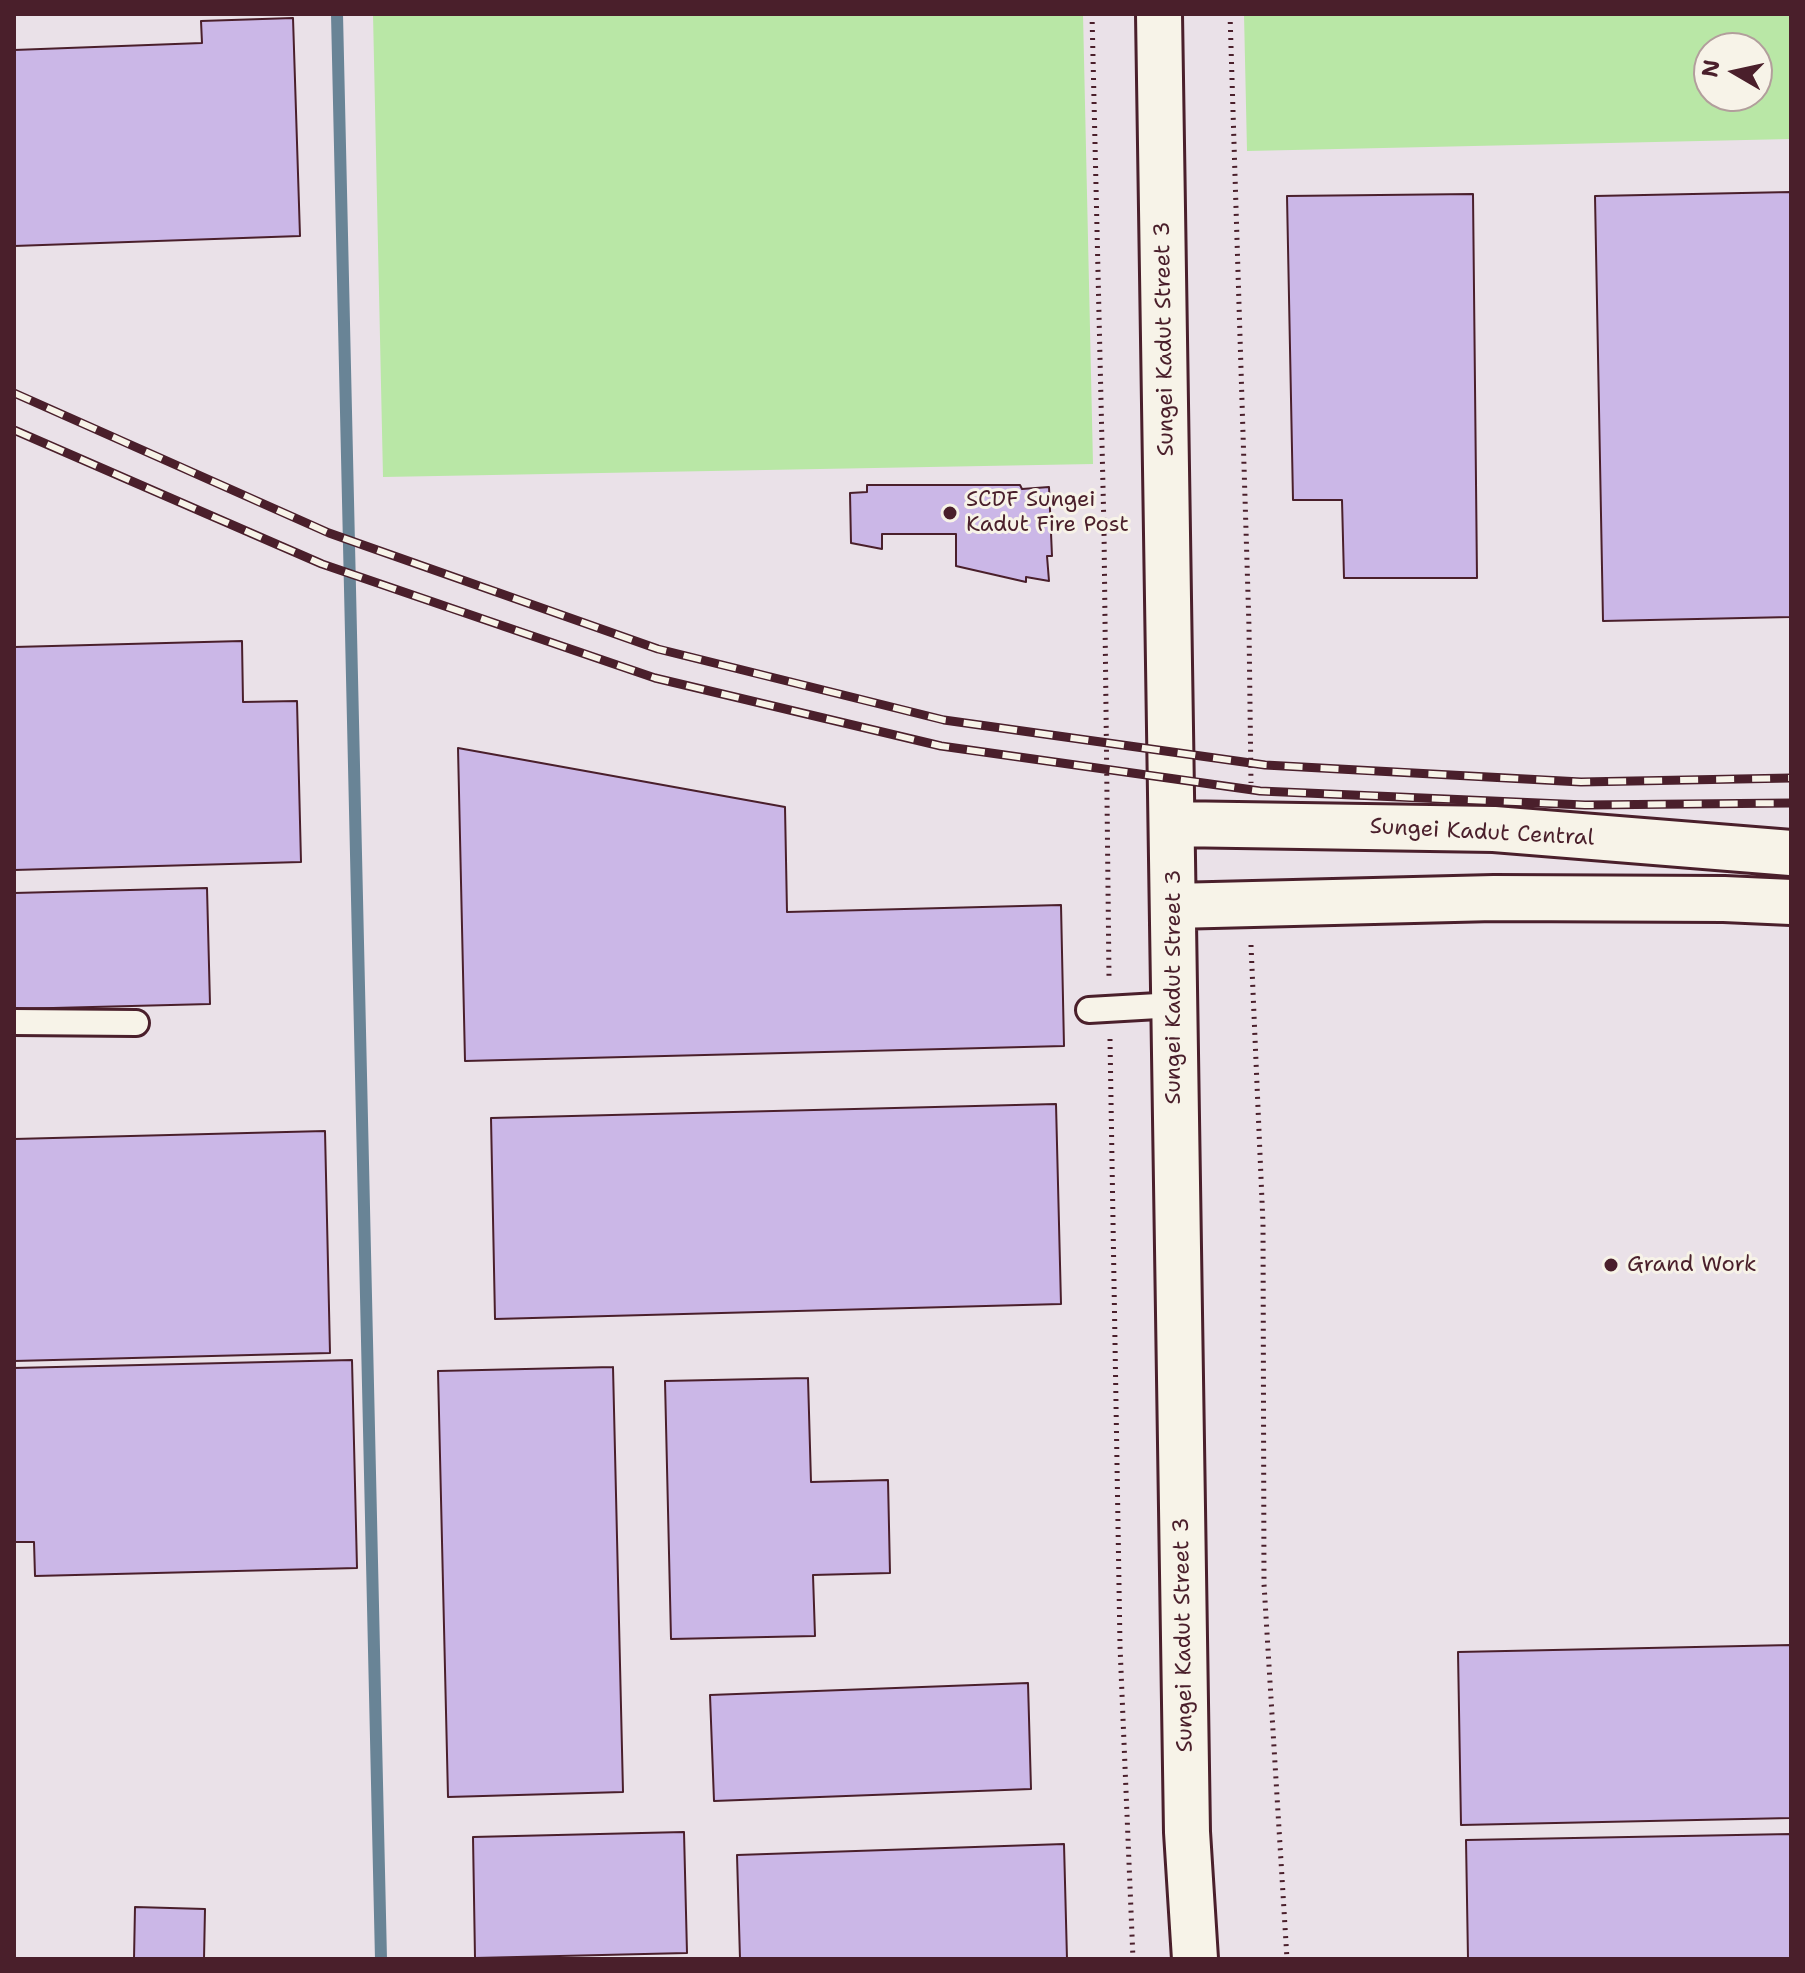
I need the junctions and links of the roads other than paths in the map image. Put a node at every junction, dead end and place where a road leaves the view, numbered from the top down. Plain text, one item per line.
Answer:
1 (1159, 14) edge
2 (1173, 824) junction
3 (1791, 853) edge
4 (1791, 902) edge
5 (1173, 906) junction
6 (1175, 1005) junction
7 (1099, 1009) road end
8 (14, 1022) edge
9 (136, 1023) dead end
10 (1195, 1959) edge

1 - 2 street, Sungei Kadut Street 3
2 - 3 street, Sungei Kadut Central
2 - 5 street, Sungei Kadut Street 3
4 - 5 street
5 - 6 street, Sungei Kadut Street 3
6 - 7 lane
6 - 10 street, Sungei Kadut Street 3
8 - 9 lane

